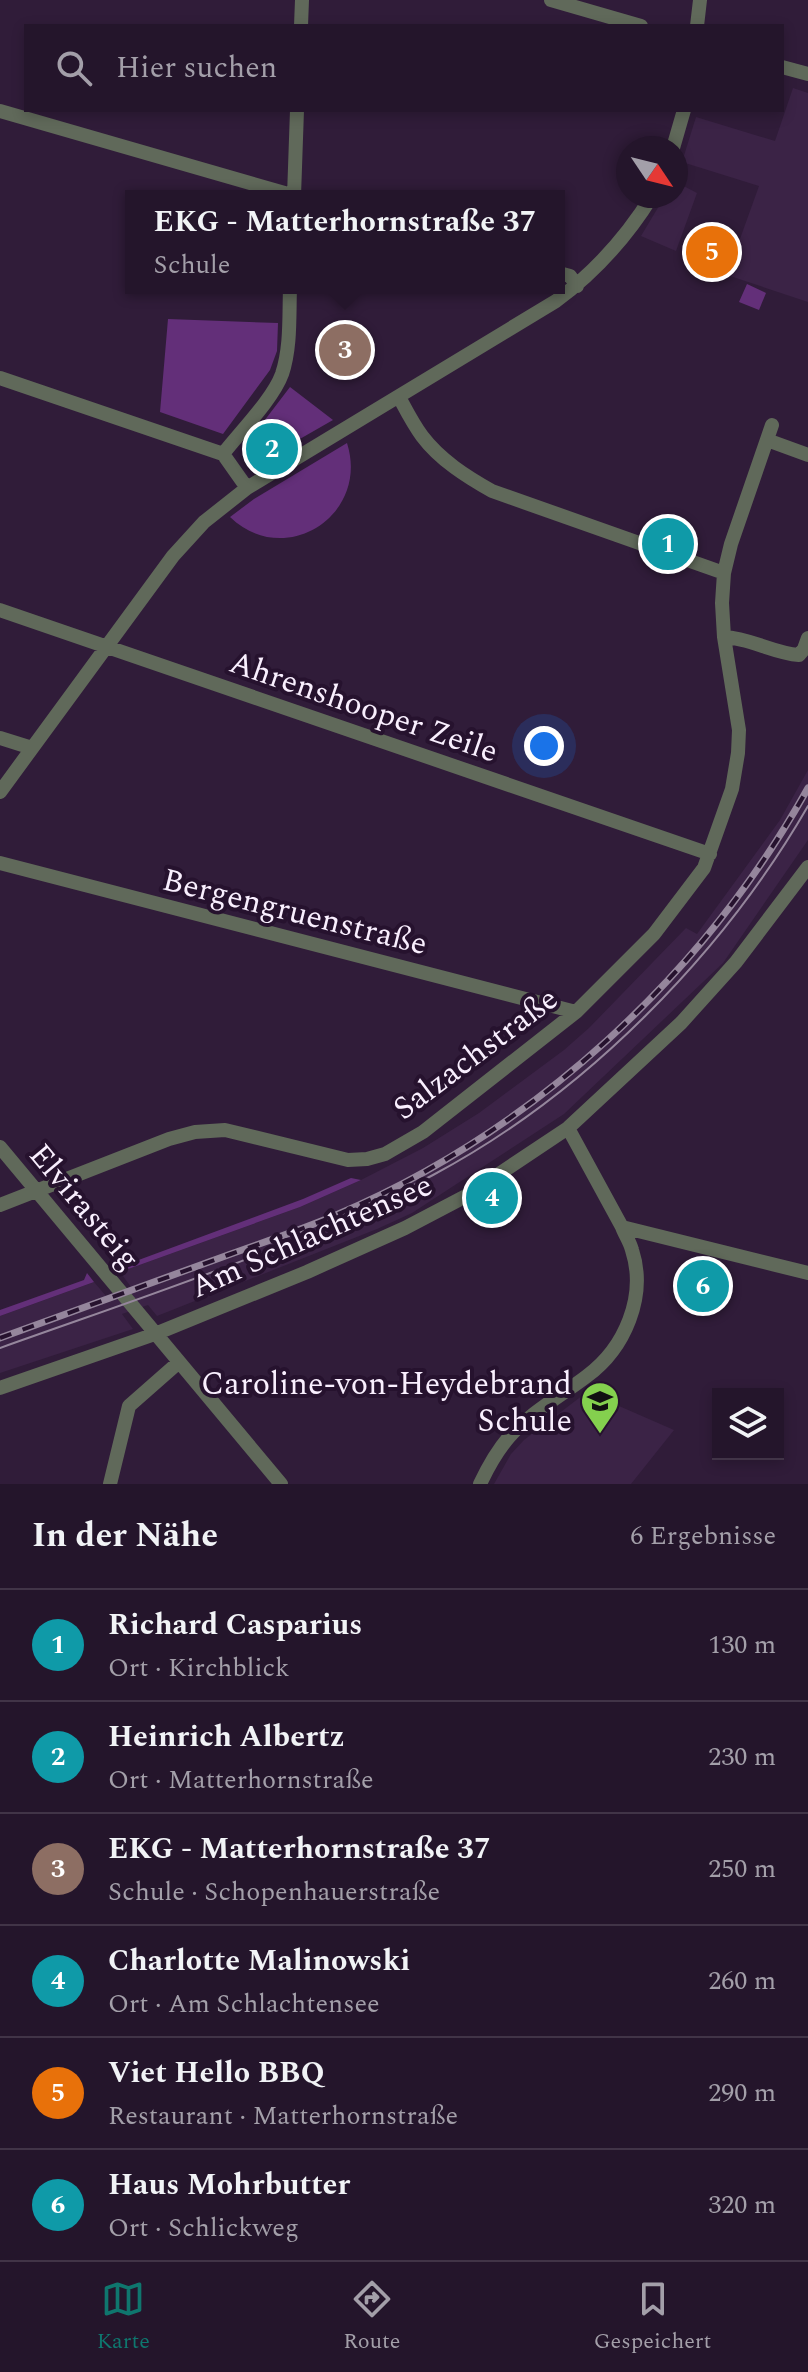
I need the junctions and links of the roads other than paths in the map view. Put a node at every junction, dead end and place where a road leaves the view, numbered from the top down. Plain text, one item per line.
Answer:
1 (302, 0) edge
2 (551, 0) edge
3 (700, 0) edge
4 (301, 24) edge
5 (634, 24) edge
6 (697, 24) edge
7 (784, 68) edge
8 (808, 74) edge
9 (0, 111) edge
10 (297, 112) edge
11 (683, 112) edge
12 (676, 136) edge
13 (273, 190) edge
14 (294, 190) edge
15 (644, 208) edge
16 (565, 275) edge
17 (577, 286) junction
18 (290, 294) edge
19 (0, 378) edge
20 (399, 397) junction
21 (223, 454) junction
22 (808, 455) edge
23 (247, 488) junction
24 (724, 573) junction
25 (0, 610) edge
26 (724, 637) junction
27 (808, 638) edge
28 (107, 647) junction
29 (0, 738) edge
30 (32, 748) junction
31 (0, 792) edge
32 (710, 854) junction
33 (0, 863) edge
34 (808, 867) edge
35 (576, 1012) junction
36 (568, 1128) junction
37 (0, 1147) edge
38 (36, 1192) junction
39 (0, 1205) edge
40 (622, 1227) junction
41 (808, 1273) edge
42 (155, 1334) junction
43 (179, 1362) junction
44 (0, 1388) edge
45 (110, 1484) edge
46 (281, 1484) edge
47 (480, 1484) edge

1 - 4 street
2 - 5 street
3 - 6 street
7 - 8 street
9 - 13 street
10 - 14 street
11 - 12 street
15 - 17 street
16 - 17 street
17 - 20 street
18 - 21 street
19 - 21 street
20 - 23 street
20 - 24 street
21 - 23 street
22 - 24 street, Salzachstraße
23 - 28 street
24 - 26 street, Salzachstraße
25 - 28 street, Ahrenshooper Zeile
26 - 27 street
26 - 32 street, Salzachstraße
28 - 30 street
28 - 32 street, Ahrenshooper Zeile
29 - 30 street
30 - 31 street
32 - 35 street, Salzachstraße
33 - 35 street, Bergengruenstraße
34 - 36 street, Am Schlachtensee
35 - 38 street, Salzachstraße
36 - 40 street
36 - 42 street, Am Schlachtensee
37 - 38 street, Elvirasteig
38 - 39 street, Salzachstraße
38 - 42 street, Elvirasteig
40 - 41 street
40 - 47 street
42 - 43 street, Elvirasteig
42 - 44 street, Am Schlachtensee
43 - 45 street
43 - 46 street, Elvirasteig

